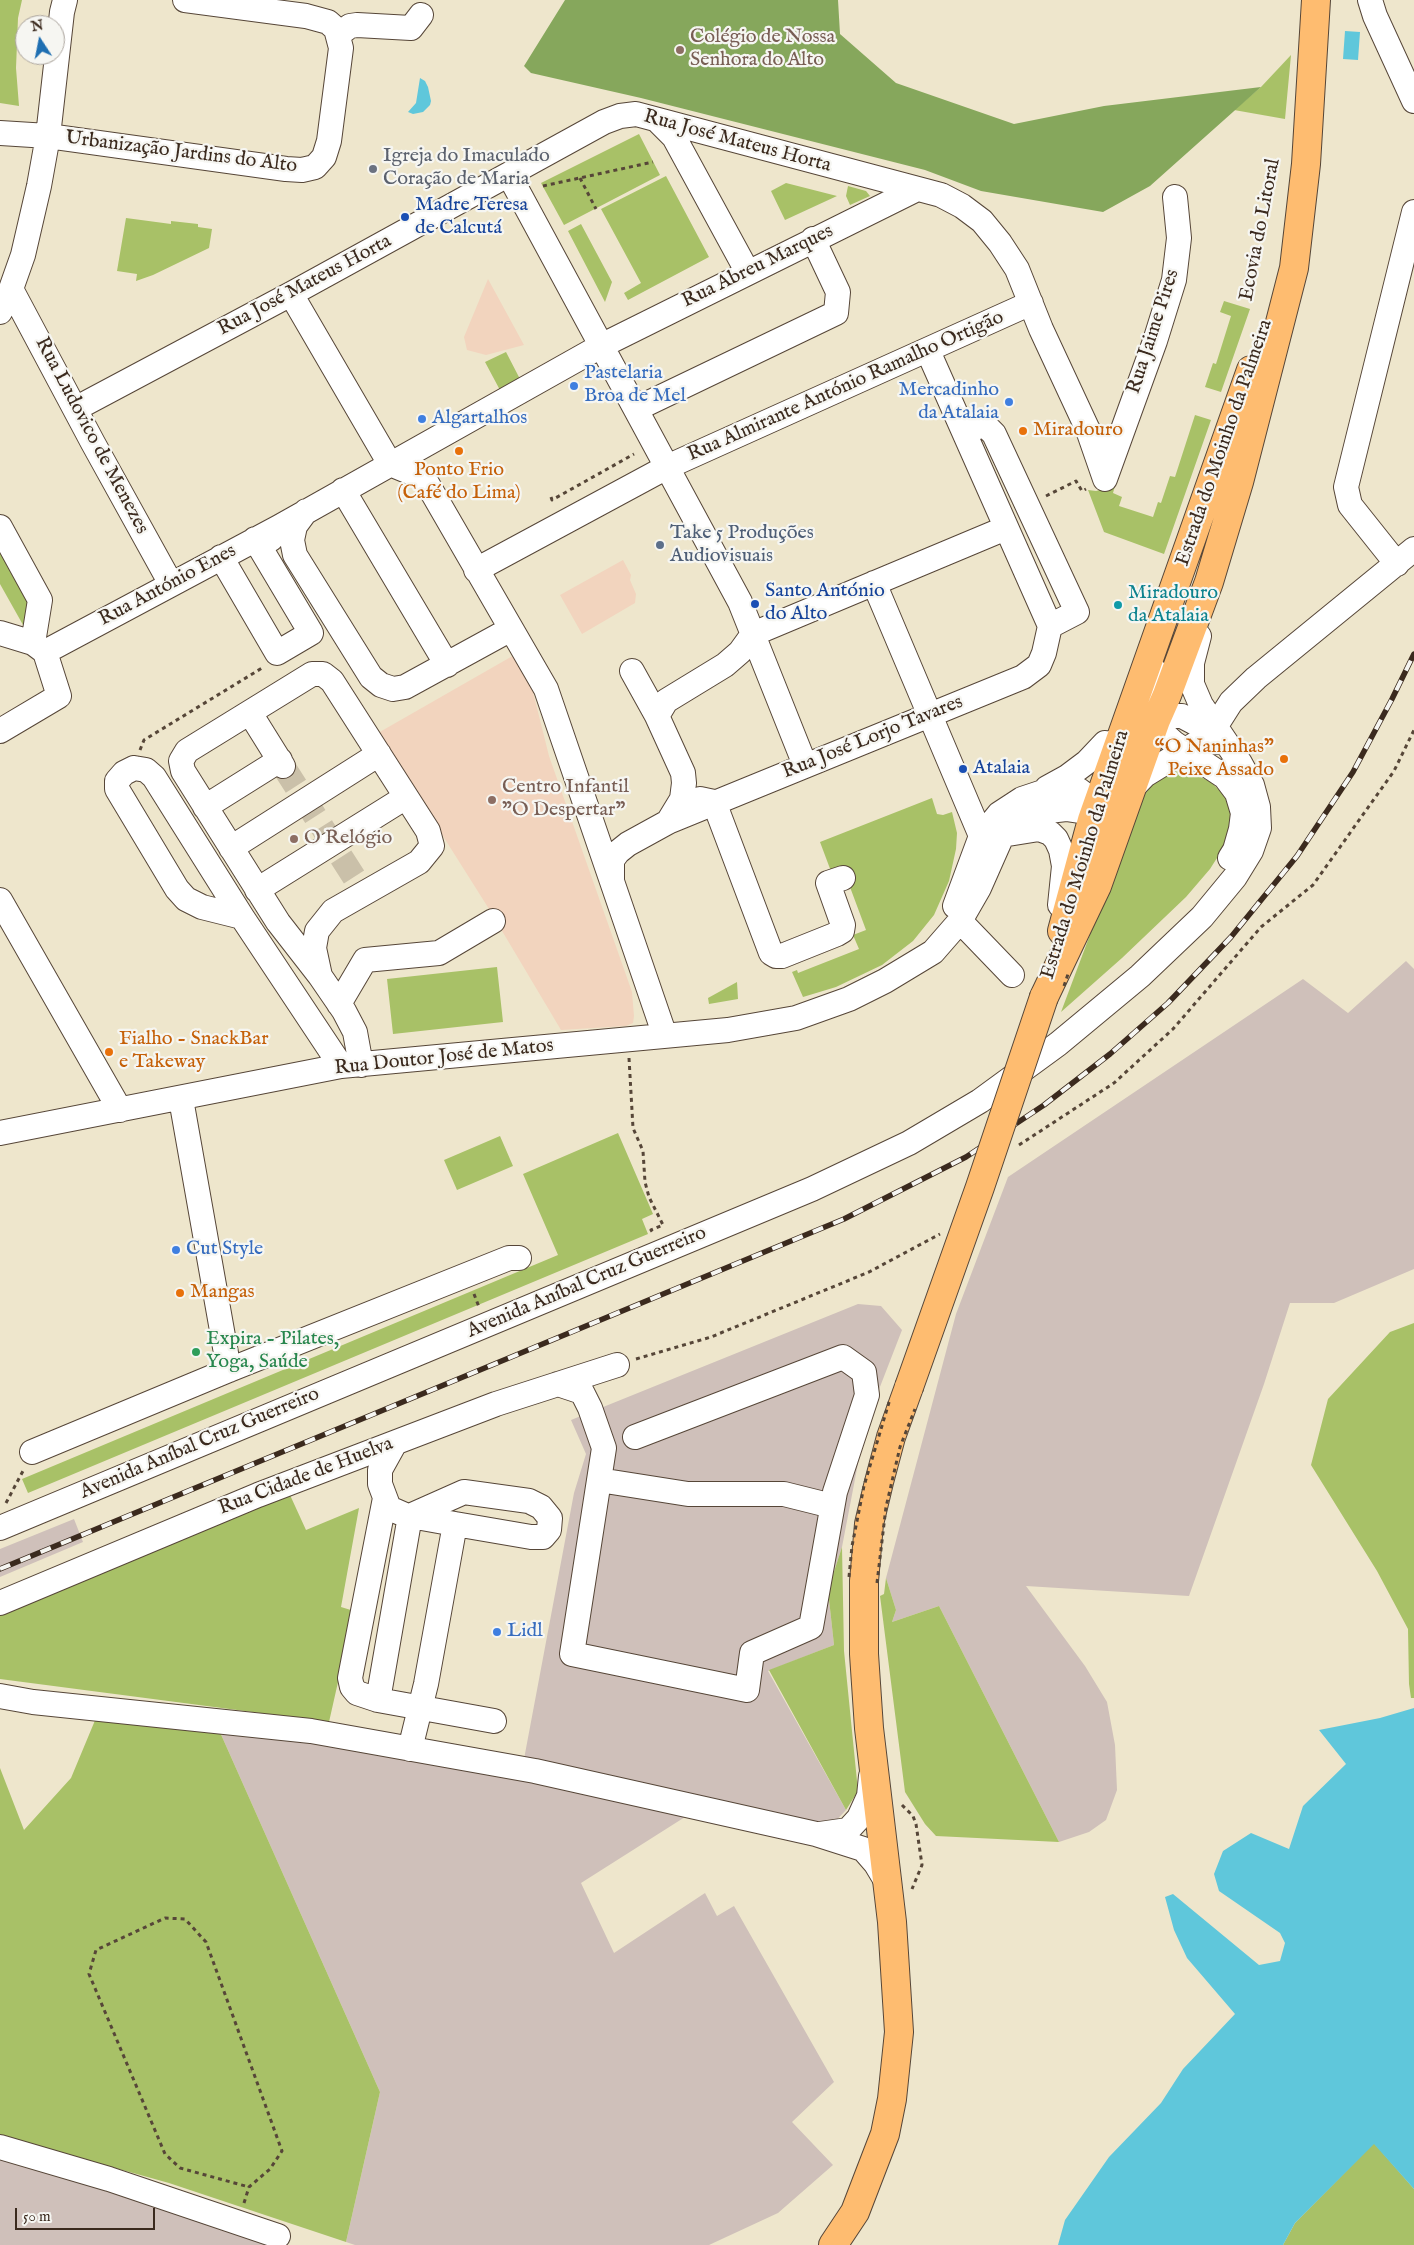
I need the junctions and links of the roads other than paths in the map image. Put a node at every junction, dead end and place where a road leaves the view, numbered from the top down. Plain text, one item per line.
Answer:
1 (65, 0) edge
2 (185, 0) edge
3 (1316, 0) edge
4 (1370, 0) edge
5 (421, 15) dead end
6 (339, 34) junction
7 (1414, 101) edge
8 (657, 120) junction
9 (699, 131) junction
10 (0, 133) edge
11 (48, 136) junction
12 (682, 153) junction
13 (1306, 164) junction
14 (508, 175) junction
15 (915, 190) junction
16 (1175, 196) dead end
17 (1414, 212) edge
18 (813, 239) junction
19 (747, 271) junction
20 (11, 289) junction
21 (291, 294) junction
22 (1032, 303) junction
23 (0, 312) edge
24 (0, 317) edge
25 (31, 323) junction
26 (601, 346) junction
27 (928, 351) junction
28 (75, 409) junction
29 (636, 409) junction
30 (1088, 430) junction
31 (964, 432) junction
32 (1120, 437) junction
33 (390, 464) junction
34 (1218, 464) junction
35 (667, 467) junction
36 (343, 490) junction
37 (307, 510) junction
38 (1228, 518) junction
39 (0, 527) edge
40 (1006, 528) junction
41 (255, 539) junction
42 (295, 555) junction
43 (221, 557) junction
44 (1406, 557) edge
45 (476, 570) junction
46 (171, 584) junction
47 (874, 584) junction
48 (1050, 626) junction
49 (511, 629) junction
50 (0, 633) edge
51 (753, 634) junction
52 (39, 648) junction
53 (447, 665) junction
54 (632, 670) dead end
55 (1139, 686) junction
56 (250, 713) junction
57 (930, 715) junction
58 (657, 716) junction
59 (1156, 720) junction
60 (1210, 725) junction
61 (0, 731) edge
62 (1121, 737) junction
63 (1186, 750) junction
64 (379, 754) junction
65 (1095, 754) junction
66 (805, 765) junction
67 (683, 773) junction
68 (1132, 788) junction
69 (406, 797) junction
70 (1022, 799) junction
71 (714, 802) junction
72 (205, 807) junction
73 (1096, 810) junction
74 (668, 822) junction
75 (594, 826) junction
76 (992, 841) junction
77 (628, 844) junction
78 (231, 848) junction
79 (843, 878) dead end
80 (612, 880) junction
81 (257, 890) junction
82 (0, 900) edge
83 (242, 917) junction
84 (493, 921) dead end
85 (960, 921) junction
86 (1071, 940) junction
87 (1012, 975) dead end
88 (320, 976) junction
89 (1140, 976) junction
90 (885, 981) junction
91 (1047, 985) junction
92 (339, 1004) junction
93 (666, 1036) junction
94 (351, 1066) junction
95 (181, 1099) junction
96 (120, 1110) junction
97 (0, 1134) edge
98 (519, 1258) dead end
99 (617, 1365) road end
100 (228, 1370) junction
101 (558, 1384) junction
102 (635, 1437) dead end
103 (395, 1443) junction
104 (32, 1452) road end
105 (323, 1470) junction
106 (599, 1480) junction
107 (382, 1491) junction
108 (832, 1506) junction
109 (410, 1516) junction
110 (2, 1517) edge
111 (455, 1524) junction
112 (0, 1603) edge
113 (0, 1696) edge
114 (378, 1700) junction
115 (421, 1707) junction
116 (494, 1721) dead end
117 (410, 1749) junction
118 (872, 1759) junction
119 (816, 1834) junction
120 (888, 1884) junction
121 (0, 2147) edge
122 (278, 2236) dead end
123 (833, 2245) edge

1 - 11 street, Urbanização Jardins do Alto
2 - 6 street
3 - 13 main road, Estrada do Moinho da Palmeira
4 - 7 street
5 - 6 street
6 - 11 street, Urbanização Jardins do Alto
8 - 9 street, Rua José Mateus Horta
8 - 12 street
8 - 14 street, Rua José Mateus Horta
9 - 12 street
9 - 15 street, Rua José Mateus Horta
10 - 11 street, Urbanização Jardins do Alto
11 - 20 street
12 - 19 street
13 - 34 main road, Estrada do Moinho da Palmeira
13 - 38 main road, Estrada do Moinho da Palmeira
14 - 21 street, Rua José Mateus Horta
14 - 26 street
15 - 18 street, Rua Abreu Marques
15 - 22 street, Rua José Mateus Horta
16 - 32 street, Rua Jaime Pires
17 - 44 street
18 - 19 street, Rua Abreu Marques
18 - 29 street
19 - 26 street, Rua Abreu Marques
20 - 23 street
20 - 25 street, Rua Ludovico de Menezes
21 - 28 street, Rua José Mateus Horta
21 - 33 street
22 - 27 street, Rua Almirante António Ramalho Ortigão
22 - 30 street, Rua José Mateus Horta
24 - 25 street
25 - 28 street, Rua Ludovico de Menezes
26 - 29 street
26 - 33 street, Rua Abreu Marques
27 - 31 street
27 - 35 street, Rua Almirante António Ramalho Ortigão
28 - 46 street, Rua Ludovico de Menezes
29 - 35 street
30 - 32 street
30 - 32 street, Rua Jaime Pires
31 - 40 street
31 - 48 street
33 - 36 street, Rua António Enes
33 - 45 street
34 - 55 main road, Estrada do Moinho da Palmeira
34 - 59 street
35 - 45 street, Rua Almirante António Ramalho Ortigão
35 - 51 street
36 - 37 street, Rua António Enes
36 - 53 street
37 - 41 street, Rua António Enes
37 - 42 street
38 - 59 main road, Estrada do Moinho da Palmeira
38 - 60 street
39 - 52 street
40 - 47 street
40 - 48 street
41 - 42 street
41 - 43 street, Rua António Enes
41 - 43 street
42 - 53 street
43 - 46 street, Rua António Enes
44 - 60 street
45 - 49 street
46 - 52 street, Rua António Enes
47 - 51 street
47 - 57 street
48 - 57 street, Rua José Lorjo Tavares
49 - 53 street
49 - 75 street
50 - 52 street
51 - 58 street
51 - 66 street
52 - 61 street
54 - 58 street, Rua José Lorjo Tavares
55 - 62 main road, Estrada do Moinho da Palmeira
55 - 65 street
56 - 64 street
56 - 72 street
56 - 72 street
57 - 66 street, Rua José Lorjo Tavares
57 - 76 street
58 - 67 street, Rua José Lorjo Tavares
59 - 60 street
59 - 62 street
59 - 63 street
59 - 68 main road, Estrada do Moinho da Palmeira
60 - 63 street
60 - 89 street
62 - 65 street
62 - 73 main road, Estrada do Moinho da Palmeira
63 - 68 street
63 - 89 street
64 - 69 street
64 - 78 street
65 - 70 street
66 - 71 street, Rua José Lorjo Tavares
67 - 71 street
67 - 74 street, Rua José Lorjo Tavares
68 - 73 street
68 - 86 main road, Estrada do Moinho da Palmeira
69 - 81 street
69 - 88 street
70 - 73 street
70 - 76 street
71 - 74 street, Rua José Lorjo Tavares
71 - 79 street
72 - 78 street
73 - 76 street
73 - 86 street
73 - 91 main road, Estrada do Moinho da Palmeira
74 - 77 street, Rua José Lorjo Tavares
75 - 77 street
75 - 80 street
76 - 85 street
76 - 90 street
76 - 91 street
77 - 80 street, Rua José Lorjo Tavares
78 - 81 street
80 - 93 street
81 - 88 street
82 - 96 street
83 - 83 street
83 - 94 street
84 - 92 street
85 - 87 street
85 - 90 street
86 - 91 main road, Estrada do Moinho da Palmeira
88 - 92 street
89 - 110 street, Avenida Aníbal Cruz Guerreiro
90 - 93 street, Rua Doutor José de Matos
91 - 118 main road, bridge
92 - 94 street
93 - 94 street, Rua Doutor José de Matos
94 - 95 street, Rua Doutor José de Matos
95 - 96 street, Rua Doutor José de Matos
95 - 100 street
96 - 97 street, Rua Doutor José de Matos
98 - 100 street
99 - 101 street, Rua Cidade de Huelva
100 - 104 street
101 - 103 street, Rua Cidade de Huelva
101 - 106 street
102 - 108 street
103 - 105 street, Rua Cidade de Huelva
103 - 107 street
105 - 107 street
105 - 112 street, Rua Cidade de Huelva
106 - 108 street
106 - 108 street
107 - 109 street
107 - 114 street
109 - 111 street
109 - 111 street
109 - 114 street
111 - 115 street
113 - 117 street
114 - 115 street
115 - 116 street
115 - 117 street
117 - 119 street
118 - 119 street
118 - 120 main road
119 - 120 street
120 - 123 main road
121 - 122 street

